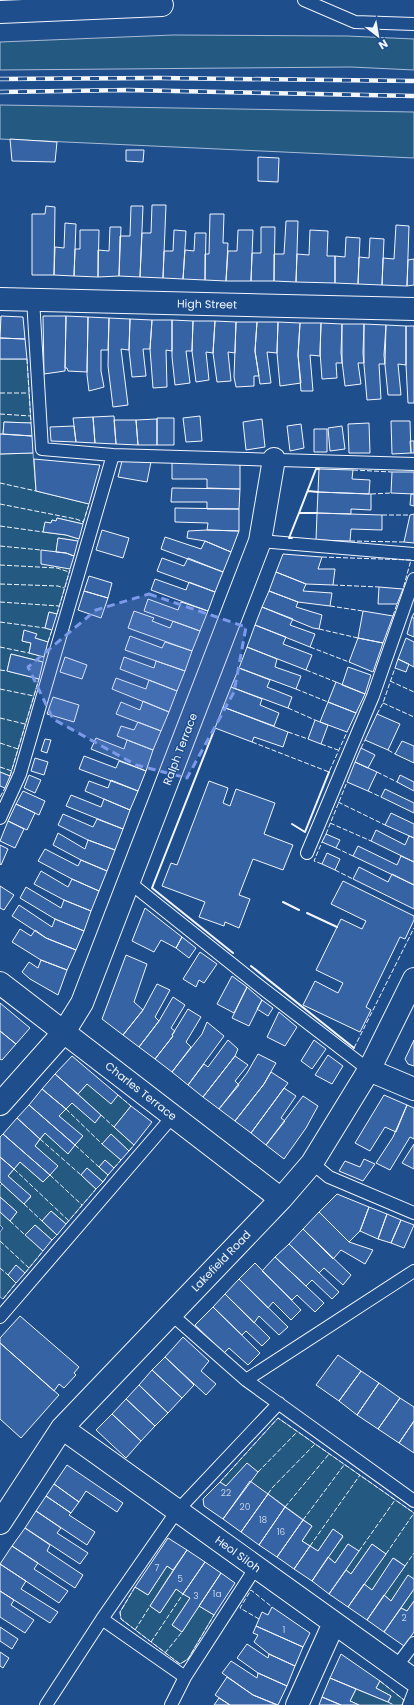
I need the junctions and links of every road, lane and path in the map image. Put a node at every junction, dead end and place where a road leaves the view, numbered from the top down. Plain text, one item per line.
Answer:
1 (304, 0) edge
2 (162, 5) dead end
3 (5, 8) edge
4 (414, 24) edge
5 (0, 299) edge
6 (33, 300) junction
7 (414, 309) edge
8 (113, 454) junction
9 (274, 459) junction
10 (414, 464) edge
11 (260, 542) junction
12 (414, 554) edge
13 (414, 579) edge
14 (0, 818) edge
15 (307, 853) dead end
16 (129, 882) junction
17 (414, 979) edge
18 (0, 983) edge
19 (64, 1032) junction
20 (369, 1070) junction
21 (414, 1089) edge
22 (0, 1104) edge
23 (173, 1116) junction
24 (312, 1163) junction
25 (281, 1199) junction
26 (414, 1213) edge
27 (414, 1271) edge
28 (171, 1314) junction
29 (0, 1317) edge
30 (246, 1380) junction
31 (279, 1403) junction
32 (62, 1428) junction
33 (414, 1502) edge
34 (177, 1511) junction
35 (0, 1523) edge
36 (256, 1567) junction
37 (102, 1619) junction
38 (334, 1623) junction
39 (414, 1643) edge
40 (396, 1667) junction
41 (184, 1677) junction
42 (414, 1680) edge
43 (414, 1692) edge
44 (46, 1705) edge
45 (171, 1705) edge
46 (297, 1705) edge
47 (409, 1705) edge

1 - 4 lane
2 - 3 street
5 - 6 street, High Street
6 - 7 street, High Street
6 - 8 lane
8 - 9 lane
8 - 14 lane
9 - 10 lane
9 - 11 street, Ralph Terrace
11 - 12 lane
11 - 16 street, Ralph Terrace
13 - 15 lane
16 - 19 street, Ralph Terrace
16 - 20 lane
17 - 20 street, Lakefield Road
18 - 19 street, Charles Terrace
19 - 22 street, Ralph Terrace
19 - 23 street, Charles Terrace
20 - 21 street
20 - 24 street, Lakefield Road
23 - 25 street, Charles Terrace
23 - 29 lane
24 - 25 street, Lakefield Road
24 - 26 lane
25 - 28 street, Lakefield Road
27 - 30 lane
28 - 30 lane
28 - 32 street, Lakefield Road
30 - 31 lane
31 - 33 lane
31 - 34 lane
32 - 34 street, Heol Siloh
32 - 35 street, Lakefield Road
34 - 36 street, Heol Siloh
34 - 37 lane
36 - 38 street, Heol Siloh
36 - 41 lane
37 - 41 lane
37 - 44 lane
38 - 40 street, Heol Siloh
38 - 46 street
39 - 40 lane
40 - 42 street, Heol Siloh
41 - 45 lane
43 - 47 lane

